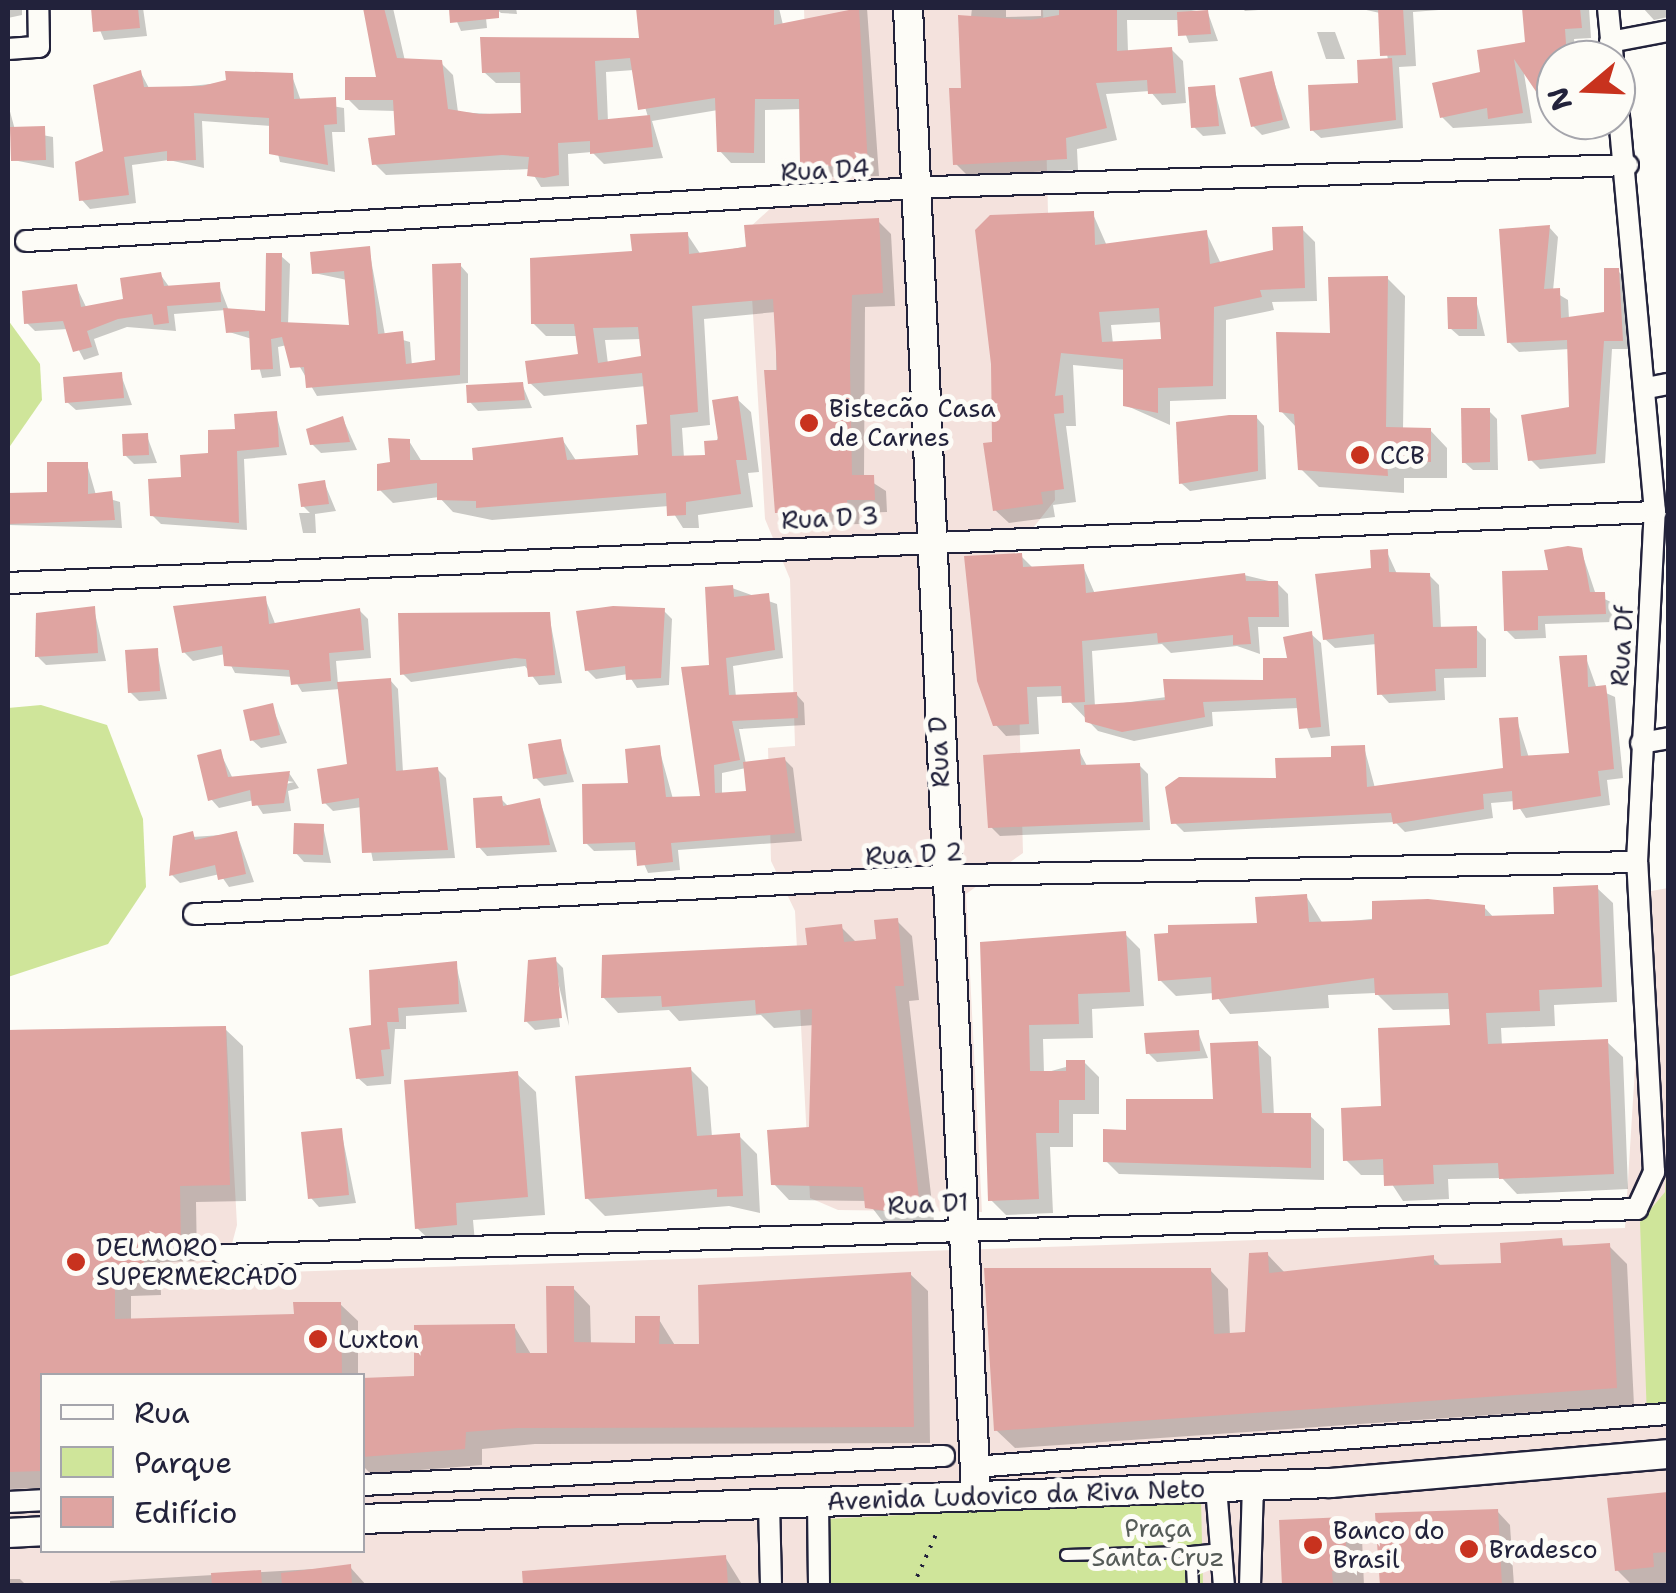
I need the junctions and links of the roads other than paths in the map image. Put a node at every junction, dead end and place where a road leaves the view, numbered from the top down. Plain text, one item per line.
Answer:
1 (38, 8) edge
2 (908, 8) edge
3 (1608, 8) edge
4 (1668, 31) edge
5 (1610, 40) edge
6 (1636, 42) edge
7 (8, 48) edge
8 (1624, 140) edge
9 (1628, 165) junction
10 (916, 188) junction
11 (26, 241) dead end
12 (1668, 384) edge
13 (1646, 388) junction
14 (1655, 512) junction
15 (928, 538) junction
16 (8, 583) edge
17 (1668, 738) edge
18 (1640, 743) junction
19 (1637, 862) junction
20 (944, 876) junction
21 (194, 914) dead end
22 (1660, 1043) edge
23 (1636, 1210) joint
24 (959, 1227) junction
25 (223, 1255) dead end
26 (1668, 1414) edge
27 (1668, 1454) edge
28 (944, 1456) dead end
29 (987, 1466) dead end
30 (365, 1485) edge
31 (1253, 1486) junction
32 (1216, 1487) junction
33 (976, 1496) junction
34 (40, 1500) edge
35 (8, 1502) edge
36 (818, 1502) junction
37 (769, 1503) junction
38 (365, 1519) edge
39 (40, 1532) edge
40 (8, 1533) edge
41 (1224, 1549) junction
42 (1191, 1552) junction
43 (1066, 1556) dead end
44 (771, 1586) edge
45 (819, 1586) edge
46 (1192, 1586) edge
47 (1224, 1586) edge
48 (1250, 1586) edge

1 - 7 street
2 - 10 street, Rua D
3 - 5 street
4 - 6 street
8 - 9 street, Rua Df
9 - 10 street, Rua D4
9 - 13 street, Rua Df
10 - 11 street, Rua D4
10 - 15 street, Rua D
12 - 13 street
13 - 14 street, Rua Df
14 - 15 street, Rua D 3
14 - 18 street, Rua Df
15 - 16 street, Rua D 3
15 - 20 street, Rua D
17 - 18 street
18 - 19 street, Rua Df
19 - 20 street, Rua D 2
19 - 22 street, Rua Df
20 - 21 street, Rua D 2
20 - 24 street, Rua D
22 - 23 street, Rua Df
23 - 24 street, Rua D1
24 - 25 street, Rua D1
24 - 33 street, Rua D
26 - 29 street
27 - 31 street, Avenida Ludovico da Riva Neto
28 - 30 street
31 - 32 street, Avenida Ludovico da Riva Neto
31 - 48 street
32 - 33 street, Avenida Ludovico da Riva Neto
32 - 41 street
33 - 36 street, Avenida Ludovico da Riva Neto
34 - 35 street
36 - 37 street, Avenida Ludovico da Riva Neto
36 - 45 street
37 - 38 street, Avenida Ludovico da Riva Neto
37 - 44 street
39 - 40 street
41 - 42 lane
41 - 47 street
42 - 43 lane
42 - 46 lane

